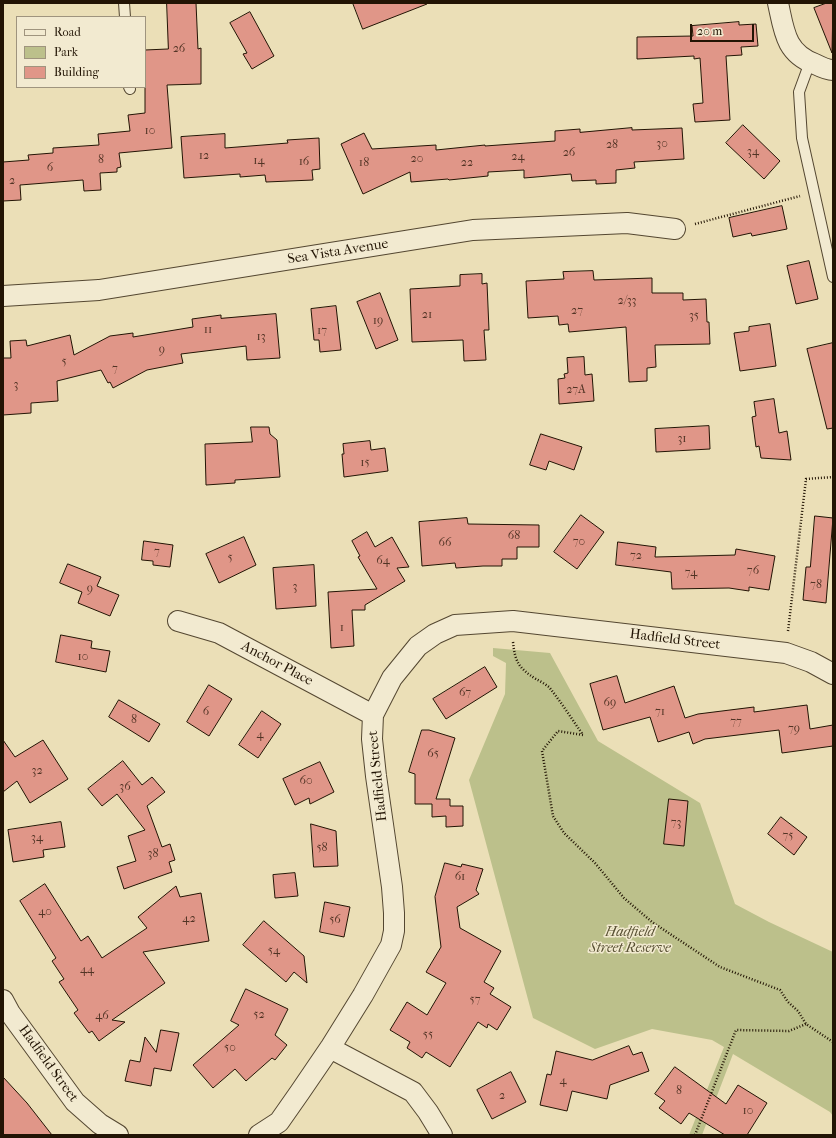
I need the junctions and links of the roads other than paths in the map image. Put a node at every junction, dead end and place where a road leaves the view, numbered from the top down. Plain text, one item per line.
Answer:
1 (124, 3) edge
2 (778, 3) edge
3 (125, 16) edge
4 (810, 62) junction
5 (833, 70) edge
6 (675, 229) road end
7 (833, 277) edge
8 (3, 296) edge
9 (178, 621) dead end
10 (833, 674) edge
11 (373, 715) junction
12 (3, 1000) edge
13 (330, 1048) junction
14 (118, 1135) edge
15 (259, 1135) edge
16 (442, 1135) edge

1 - 3 lane
2 - 4 street
4 - 5 street
4 - 7 lane
6 - 8 street, Sea Vista Avenue
9 - 11 street, Anchor Place
10 - 11 street, Hadfield Street
11 - 13 street, Hadfield Street
12 - 14 street, Hadfield Street
13 - 15 street, Hadfield Street
13 - 16 street

